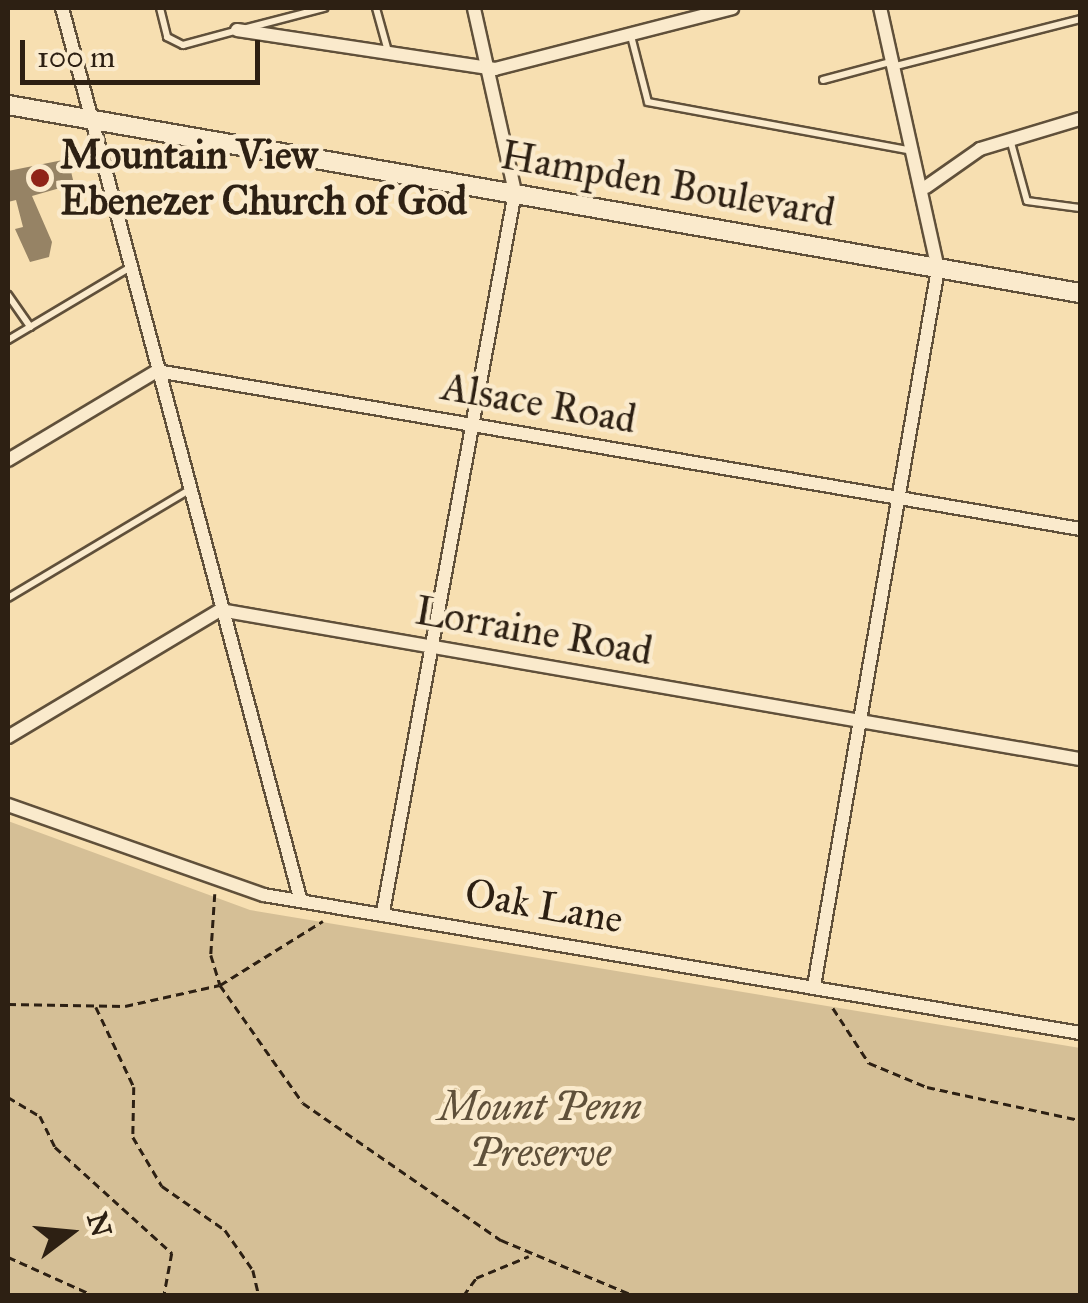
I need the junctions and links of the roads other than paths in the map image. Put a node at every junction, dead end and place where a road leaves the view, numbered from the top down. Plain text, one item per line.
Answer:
1 (62, 8) edge
2 (160, 8) edge
3 (324, 8) edge
4 (376, 8) edge
5 (474, 8) edge
6 (732, 8) edge
7 (880, 8) edge
8 (1080, 20) edge
9 (237, 30) junction
10 (630, 34) junction
11 (390, 56) junction
12 (895, 63) junction
13 (495, 69) junction
14 (823, 80) dead end
15 (8, 104) edge
16 (1080, 119) edge
17 (91, 123) junction
18 (1009, 138) junction
19 (918, 152) junction
20 (926, 187) junction
21 (515, 192) junction
22 (1080, 208) edge
23 (129, 268) junction
24 (938, 268) junction
25 (1080, 293) edge
26 (8, 294) edge
27 (30, 327) junction
28 (8, 340) edge
29 (157, 371) junction
30 (469, 424) junction
31 (8, 460) edge
32 (189, 490) junction
33 (897, 498) junction
34 (1080, 530) edge
35 (8, 598) edge
36 (220, 610) junction
37 (431, 646) junction
38 (858, 720) junction
39 (8, 736) edge
40 (1080, 759) edge
41 (8, 804) edge
42 (300, 898) junction
43 (383, 912) junction
44 (819, 987) junction
45 (1080, 1033) edge

1 - 17 street
2 - 9 lane
3 - 9 lane
4 - 11 lane
5 - 13 street
6 - 10 street
7 - 12 street
8 - 12 lane
9 - 11 street
10 - 13 street
10 - 19 lane
11 - 13 street
12 - 14 lane
12 - 19 street
13 - 21 street
15 - 17 main road, Hampden Boulevard
16 - 18 street
17 - 21 main road, Hampden Boulevard
17 - 23 street
18 - 20 street
18 - 22 lane
19 - 20 street
20 - 24 street
21 - 24 main road, Hampden Boulevard
21 - 30 street
23 - 27 lane
23 - 29 street
24 - 25 main road, Hampden Boulevard
24 - 33 street
26 - 27 lane
27 - 28 lane
29 - 30 street, Alsace Road
29 - 31 street
29 - 32 street
30 - 33 street, Alsace Road
30 - 37 street
32 - 35 lane
32 - 36 street
33 - 34 street, Alsace Road
33 - 38 street
36 - 37 street, Lorraine Road
36 - 39 street
36 - 42 street
37 - 38 street, Lorraine Road
37 - 43 street
38 - 40 street, Lorraine Road
38 - 44 street
41 - 42 street, Oak Lane
42 - 43 street, Oak Lane
43 - 44 street, Oak Lane
44 - 45 street, Oak Lane

